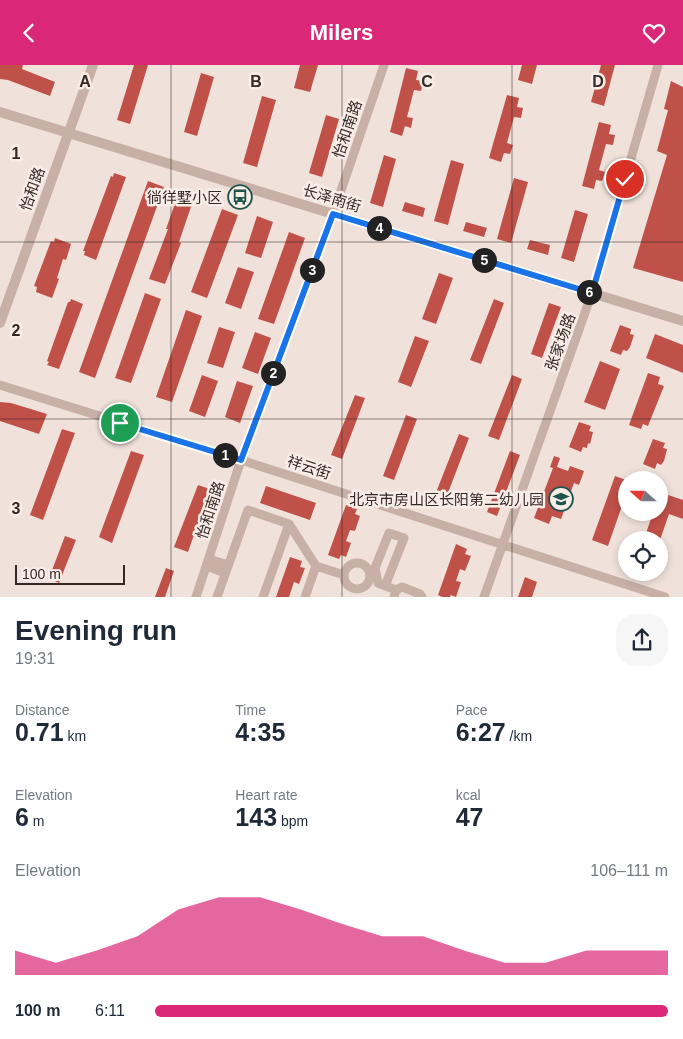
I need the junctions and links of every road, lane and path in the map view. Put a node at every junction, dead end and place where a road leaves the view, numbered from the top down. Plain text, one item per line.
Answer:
1 (93, 65) edge
2 (384, 65) edge
3 (658, 65) edge
4 (0, 112) edge
5 (68, 133) junction
6 (333, 214) junction
7 (592, 293) junction
8 (683, 321) edge
9 (0, 323) edge
10 (0, 385) edge
11 (241, 460) junction
12 (289, 524) junction
13 (502, 543) junction
14 (208, 563) junction
15 (316, 566) junction
16 (227, 569) junction
17 (344, 575) junction
18 (373, 577) junction
19 (385, 586) junction
20 (395, 593) edge
21 (196, 597) edge
22 (217, 597) edge
23 (264, 597) edge
24 (305, 597) edge
25 (422, 597) edge
26 (484, 597) edge
27 (665, 597) edge

1 - 5 street, 怡和路
2 - 6 street, 怡和南路
3 - 7 street, 张家场路
4 - 5 street, 长泽南街
5 - 6 street, 长泽南街
5 - 9 street, 怡和路
6 - 7 street, 长泽南街
6 - 11 street, 怡和南路
7 - 8 street, 长泽南街
7 - 13 street, 张家场路
10 - 11 street, 祥云街
11 - 13 street, 祥云街
11 - 14 street, 怡和南路
12 - 15 street
12 - 16 street
12 - 23 street
13 - 26 street, 张家场路
13 - 27 street, 祥云街
14 - 16 street
14 - 21 street, 怡和南路
15 - 17 street
15 - 24 street
16 - 22 street
17 - 18 street
17 - 18 street
18 - 19 street
18 - 19 street
19 - 20 street
20 - 25 street

